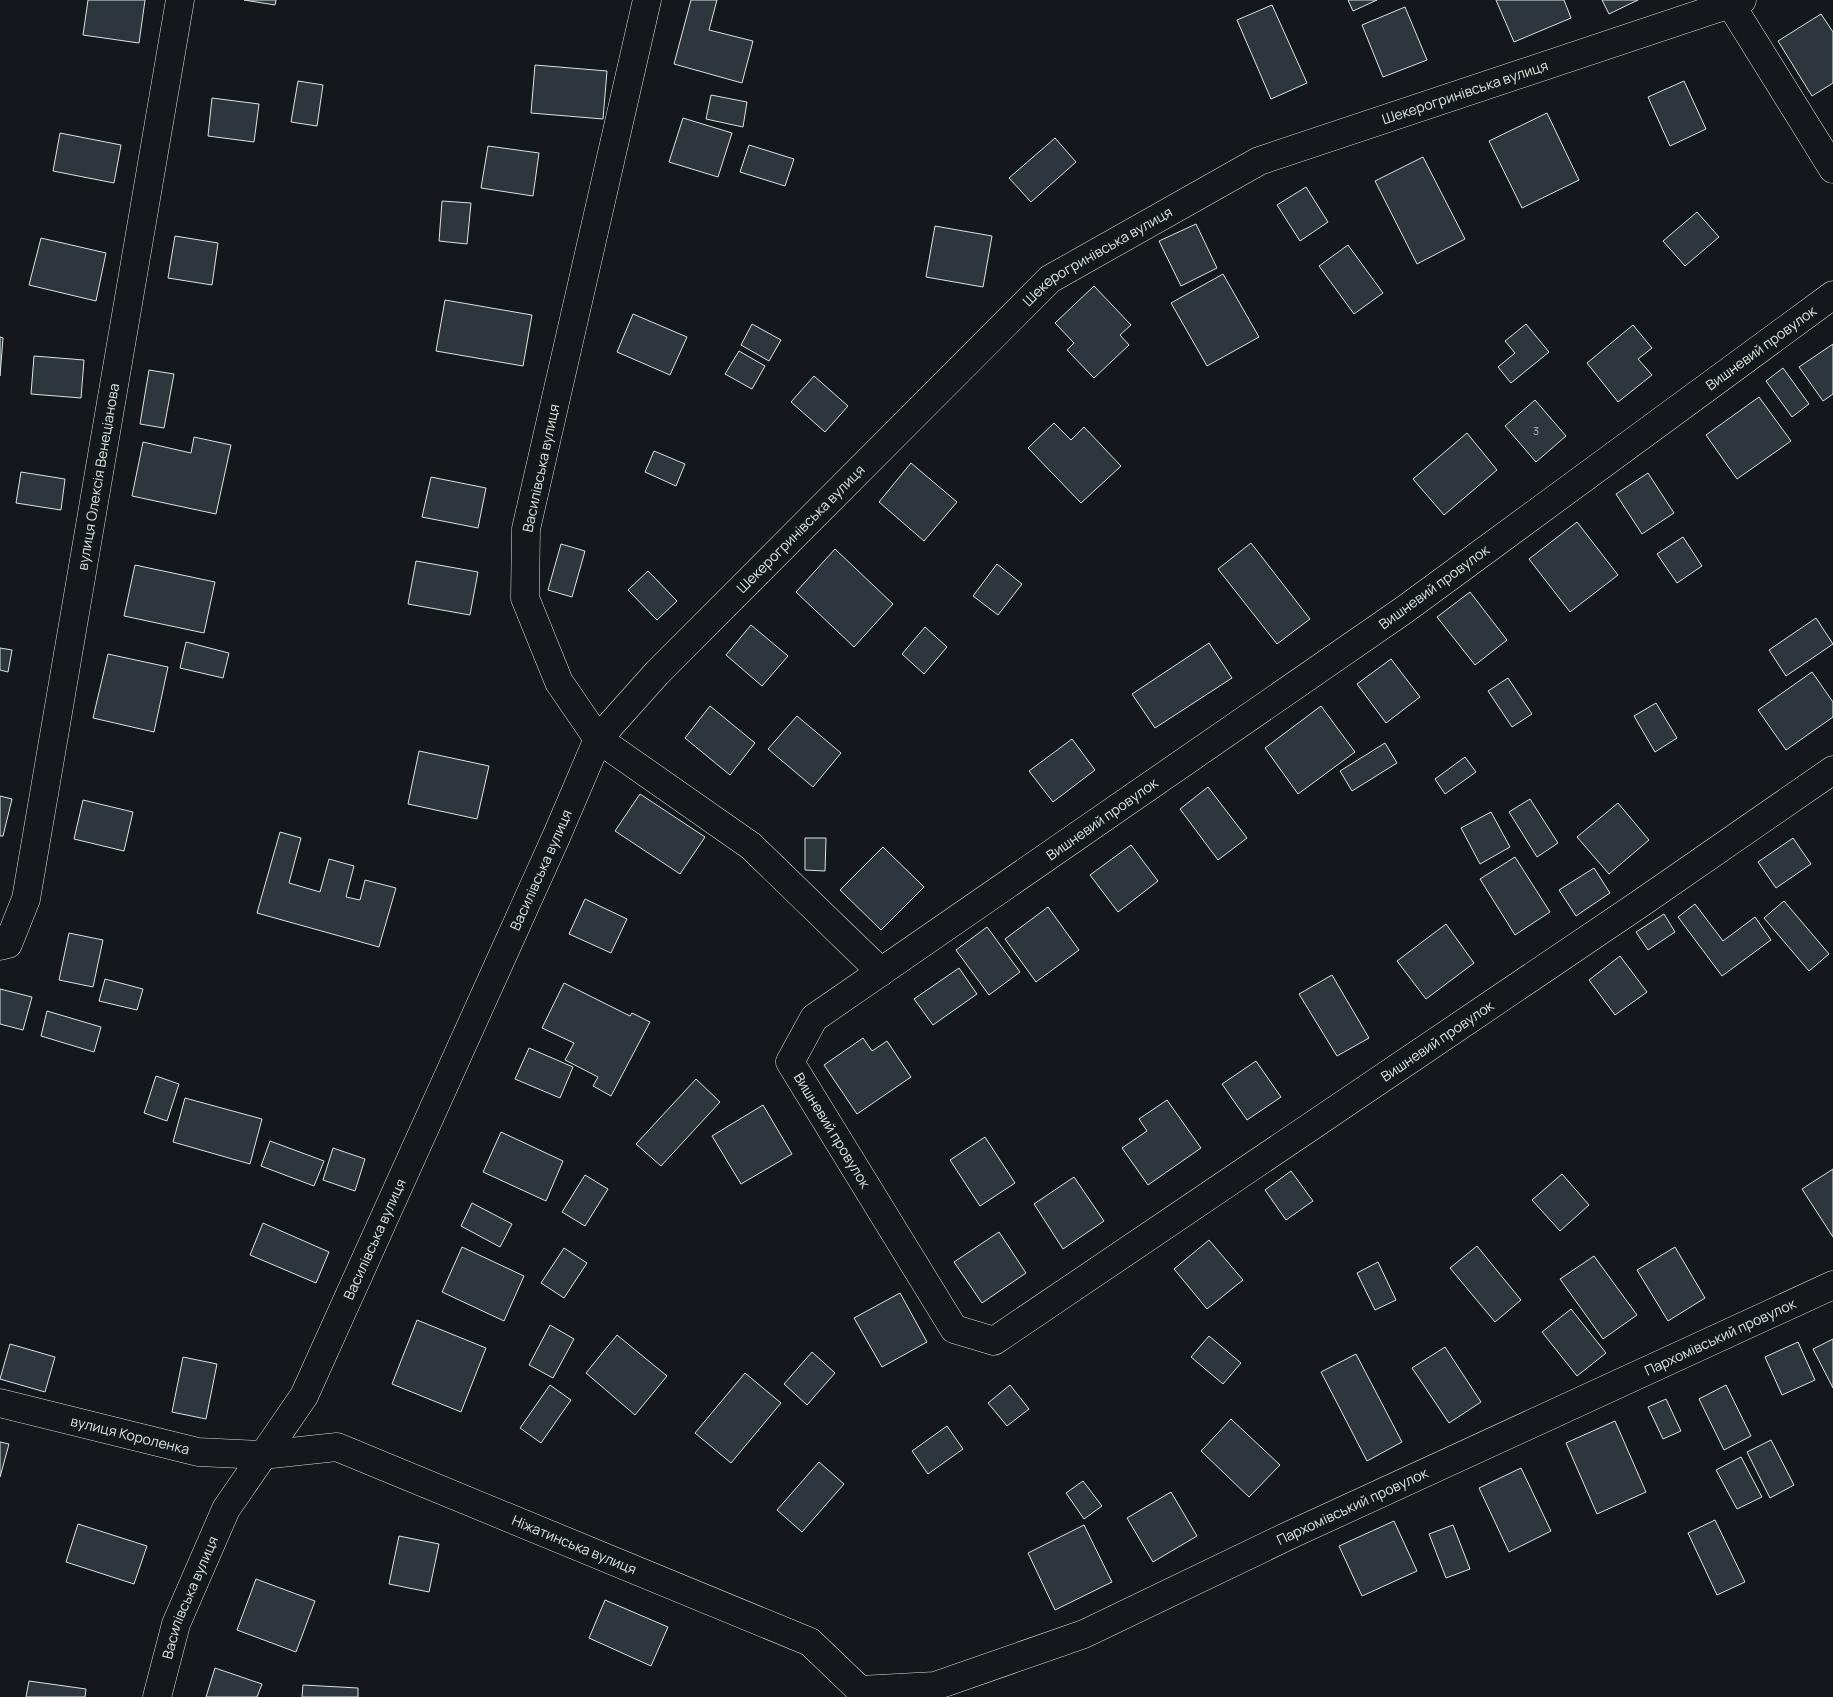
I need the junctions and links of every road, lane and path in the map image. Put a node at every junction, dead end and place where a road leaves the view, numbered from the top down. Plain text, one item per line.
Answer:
1 (180, 0) edge
2 (647, 0) edge
3 (1734, 1) edge
4 (1833, 169) edge
5 (1833, 295) edge
6 (598, 739) junction
7 (1833, 770) edge
8 (0, 946) edge
9 (881, 972) junction
10 (1833, 1284) edge
11 (0, 1402) edge
12 (262, 1455) junction
13 (862, 1693) edge
14 (158, 1697) edge

1 - 8 street, вулиця Олексія Венеціанова
2 - 6 street, Василівська вулиця
3 - 4 street
3 - 6 street, Шекерогринівська вулиця
5 - 9 street, Вишневий провулок
6 - 9 street
6 - 12 street, Василівська вулиця
7 - 9 street, Вишневий провулок
10 - 13 street, Пархомівський провулок
11 - 12 street, вулиця Короленка
12 - 13 street, Ніжатинська вулиця
12 - 14 street, Василівська вулиця

